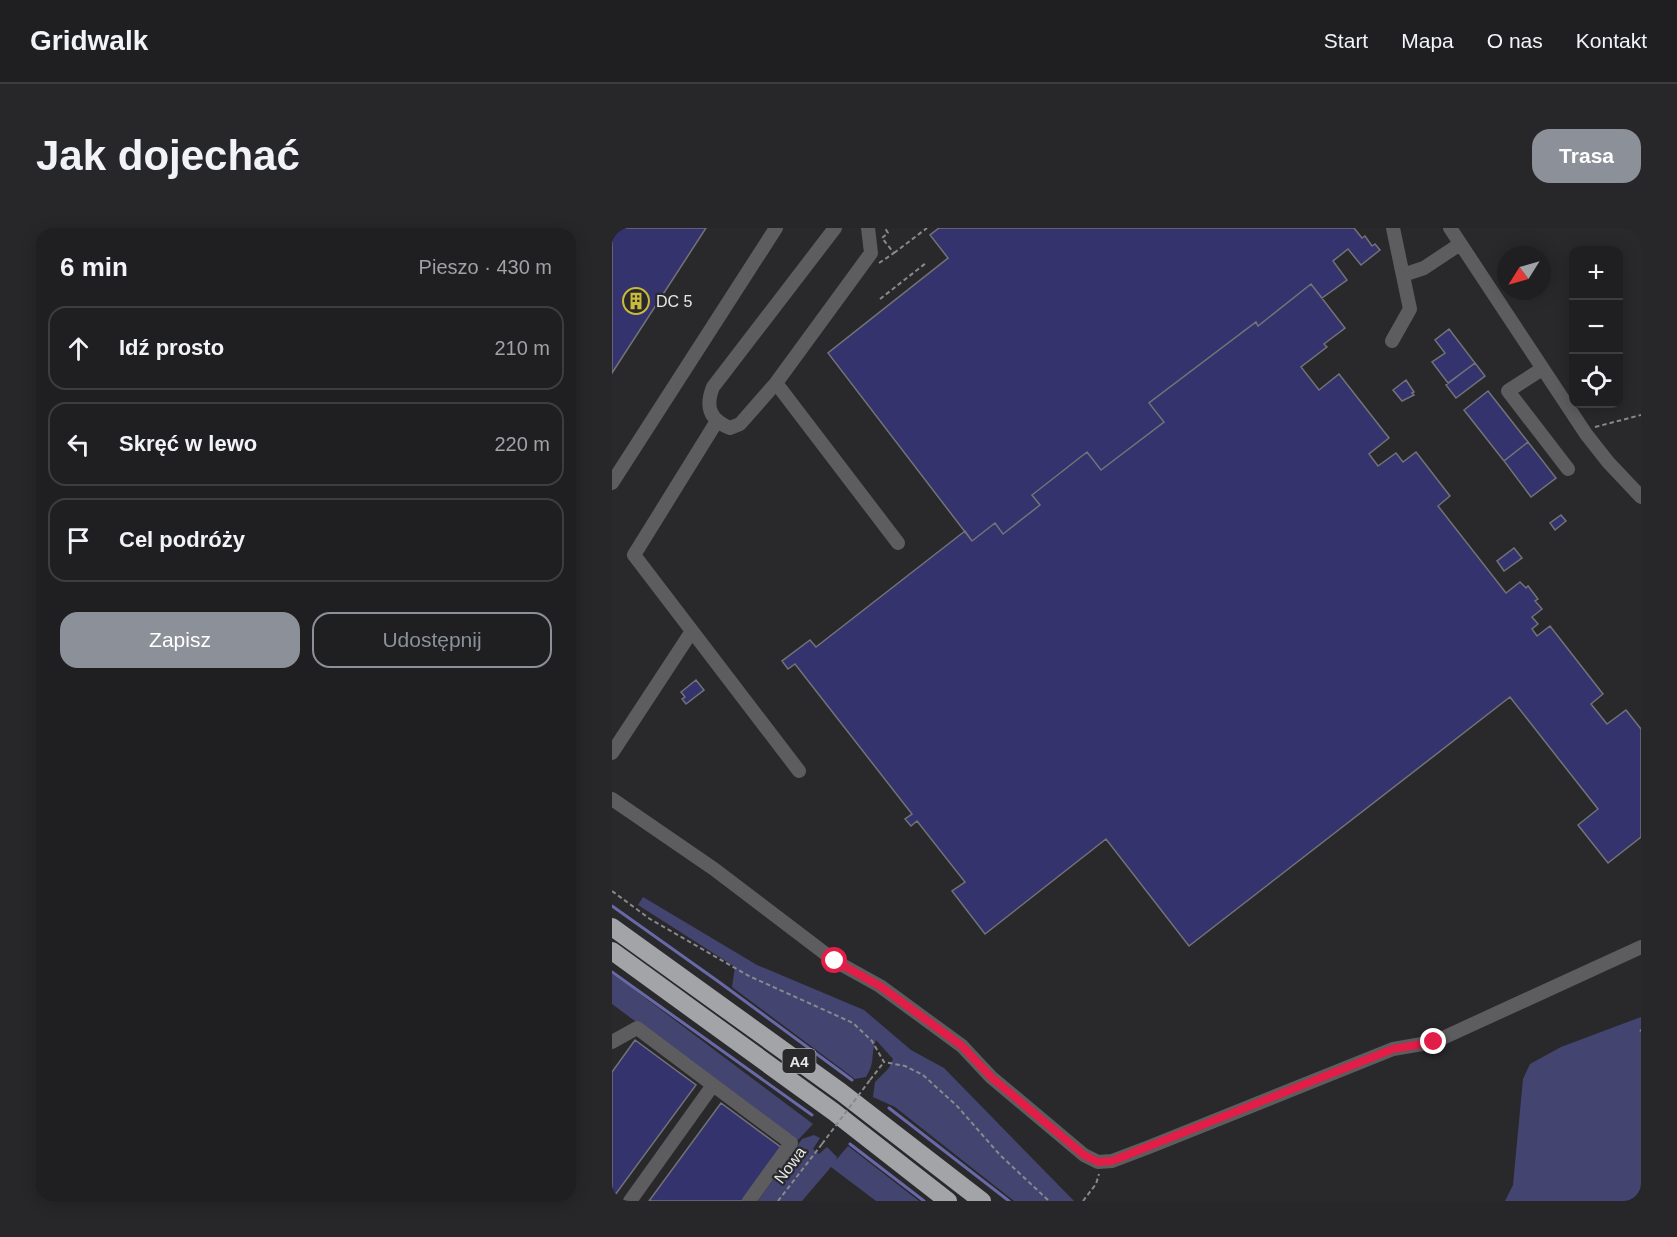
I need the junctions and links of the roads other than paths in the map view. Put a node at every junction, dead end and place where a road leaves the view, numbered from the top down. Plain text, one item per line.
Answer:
1 (776, 228) edge
2 (835, 228) edge
3 (868, 228) edge
4 (1393, 228) edge
5 (1450, 228) edge
6 (1460, 244) junction
7 (1403, 276) junction
8 (1392, 341) dead end
9 (1542, 369) junction
10 (776, 383) junction
11 (717, 421) junction
12 (1568, 469) dead end
13 (612, 483) edge
14 (1641, 497) edge
15 (898, 543) dead end
16 (692, 631) junction
17 (612, 753) edge
18 (798, 771) dead end
19 (612, 799) edge
20 (612, 927) edge
21 (1641, 947) edge
22 (612, 951) edge
23 (612, 1042) edge
24 (713, 1085) junction
25 (630, 1201) edge
26 (749, 1201) edge
27 (948, 1201) edge
28 (982, 1201) edge

1 - 13 street
2 - 11 street
3 - 10 street
4 - 7 street
5 - 6 street
6 - 7 street
6 - 9 street
7 - 8 street
9 - 12 street
9 - 14 street
10 - 11 street
10 - 15 street
11 - 16 street
16 - 17 street
16 - 18 street
19 - 21 street
20 - 28 highway, A4
22 - 27 highway, A4
23 - 24 street
24 - 25 street
24 - 26 street

